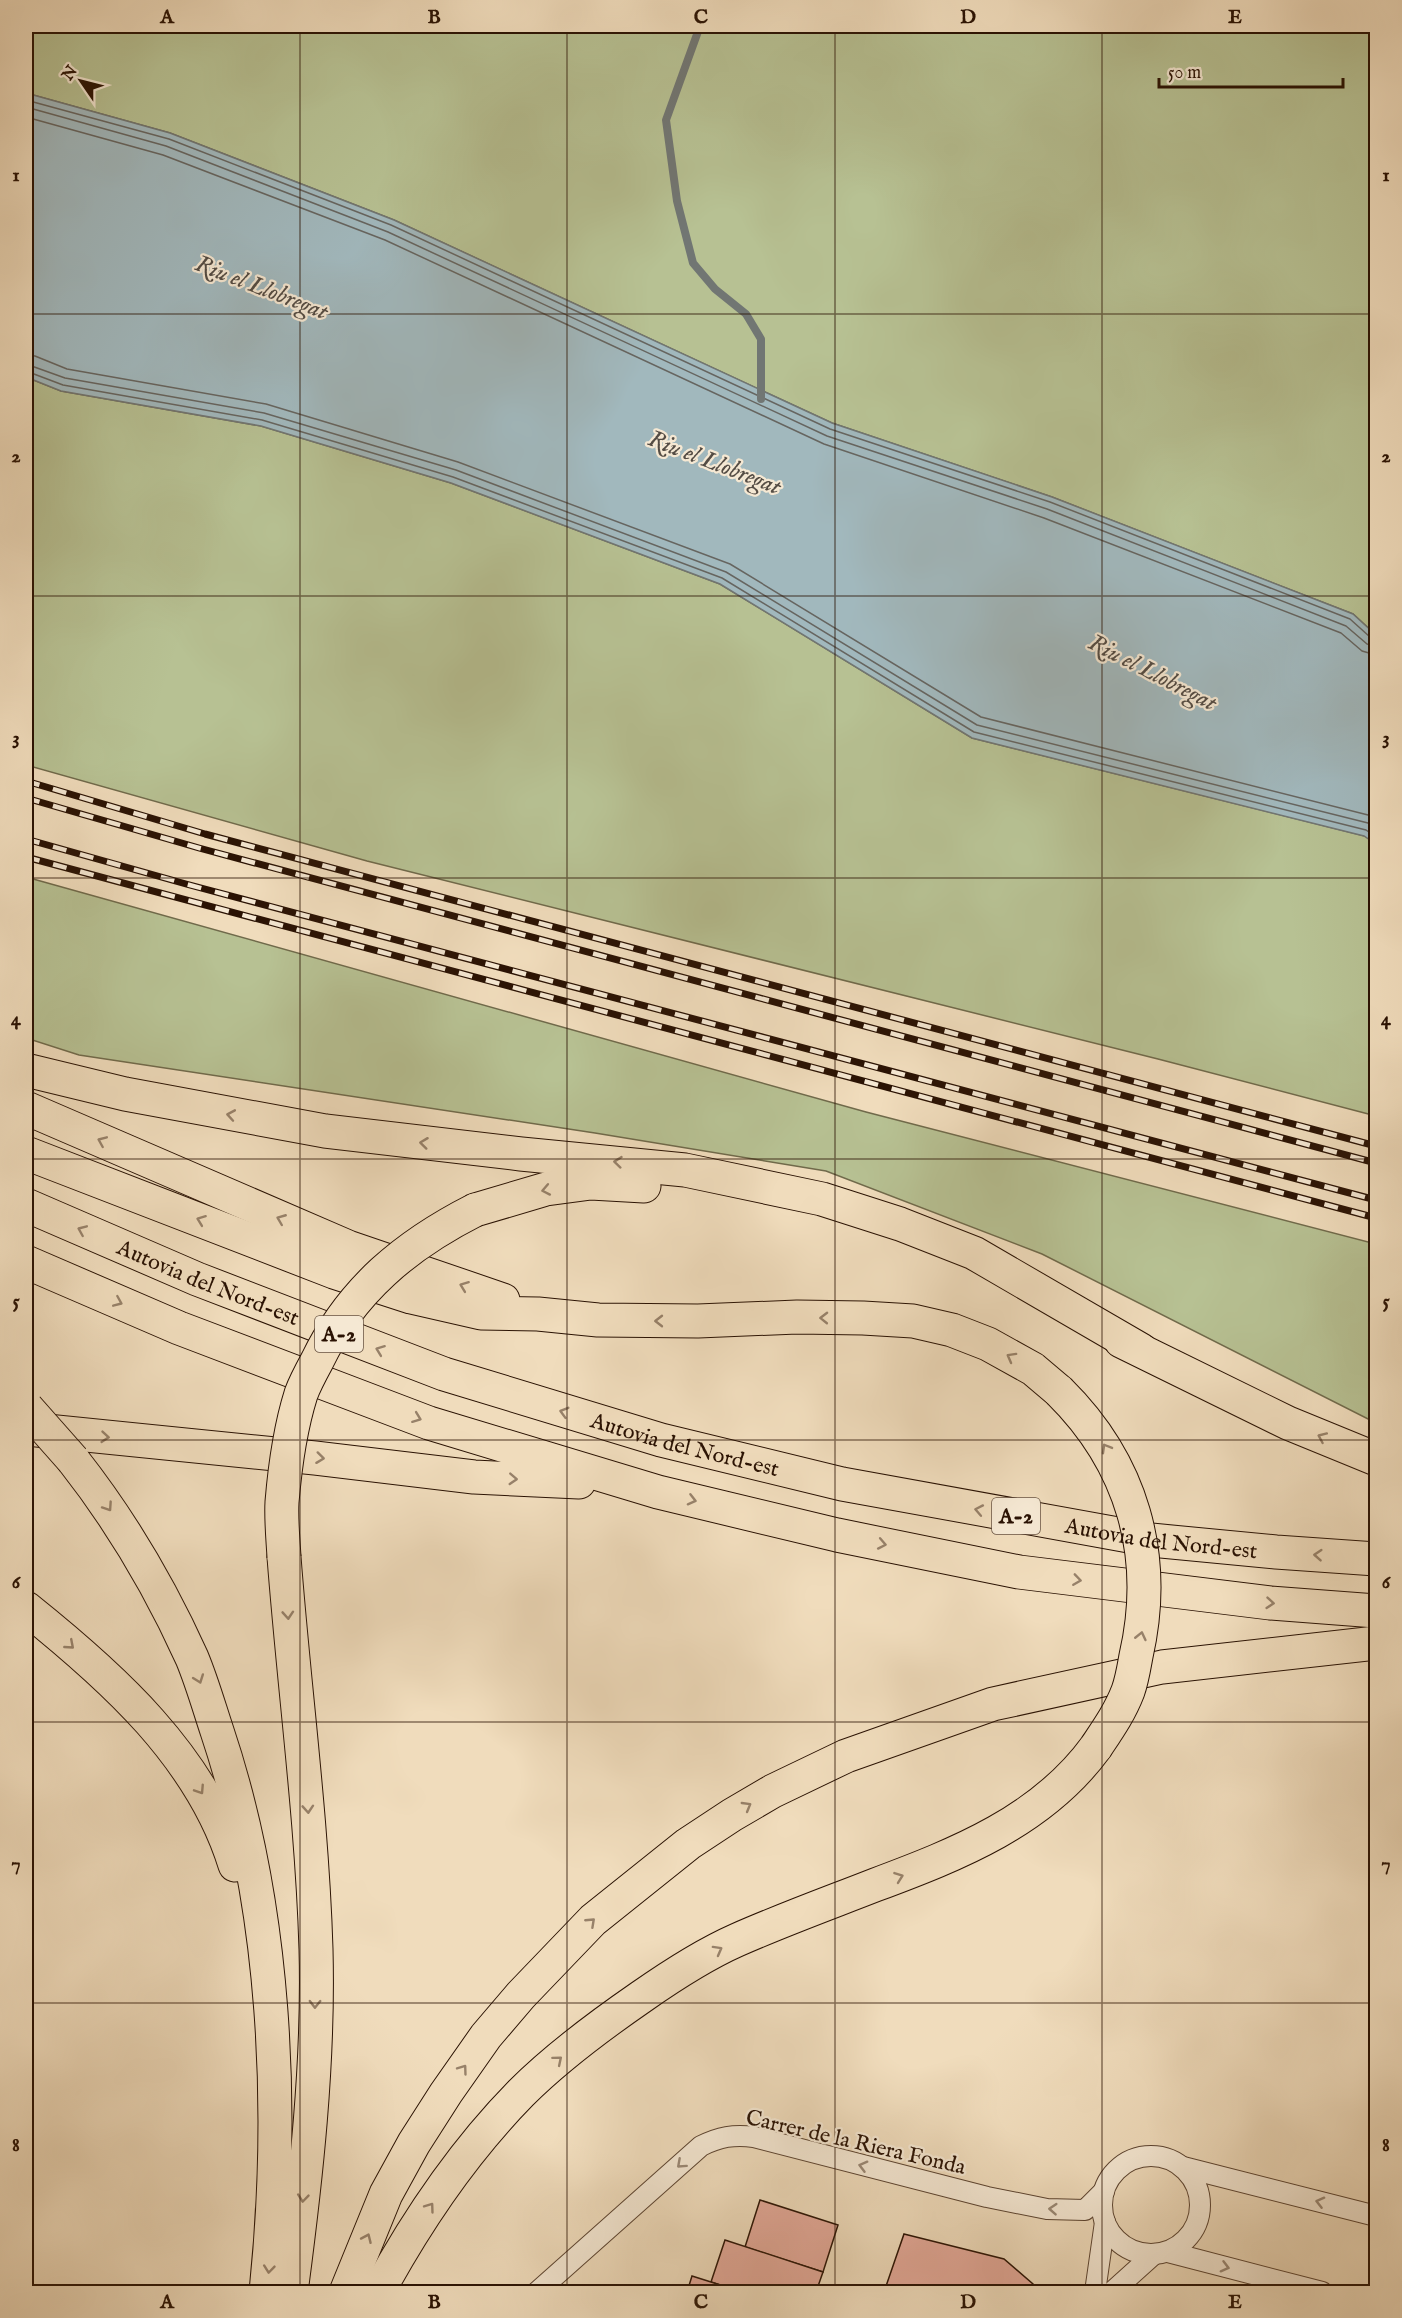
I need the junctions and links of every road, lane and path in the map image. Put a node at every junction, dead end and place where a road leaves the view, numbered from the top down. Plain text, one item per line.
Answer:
1 (26, 1070) edge
2 (26, 1108) edge
3 (26, 1153) edge
4 (26, 1205) edge
5 (26, 1262) edge
6 (538, 1314) junction
7 (1141, 1350) junction
8 (26, 1415) edge
9 (1377, 1459) edge
10 (636, 1485) junction
11 (1377, 1558) edge
12 (26, 1608) edge
13 (1377, 1611) edge
14 (1377, 1643) edge
15 (273, 2085) junction
16 (1183, 2167) junction
17 (1104, 2191) junction
18 (1377, 2216) edge
19 (1105, 2222) junction
20 (1161, 2254) junction
21 (266, 2292) edge
22 (291, 2292) edge
23 (346, 2292) edge
24 (378, 2292) edge
25 (537, 2292) edge
26 (1095, 2292) edge
27 (1112, 2292) edge
28 (1322, 2292) edge

7 -> 1 highway
6 -> 2 highway
6 -> 3 highway
11 -> 4 highway, Autovia del Nord-est / A-2
5 -> 10 highway, A-2
24 -> 6 highway, bridge
9 -> 7 highway
7 -> 22 highway, bridge
8 -> 10 highway
8 -> 15 highway, bridge
10 -> 13 highway, A-2
12 -> 15 highway
23 -> 14 highway
15 -> 21 highway
16 - 17 street
18 -> 16 street
16 - 20 street
17 - 19 street
17 -> 25 street, Carrer de la Riera Fonda
19 - 20 street
19 - 26 street
20 - 27 street
20 -> 28 street

